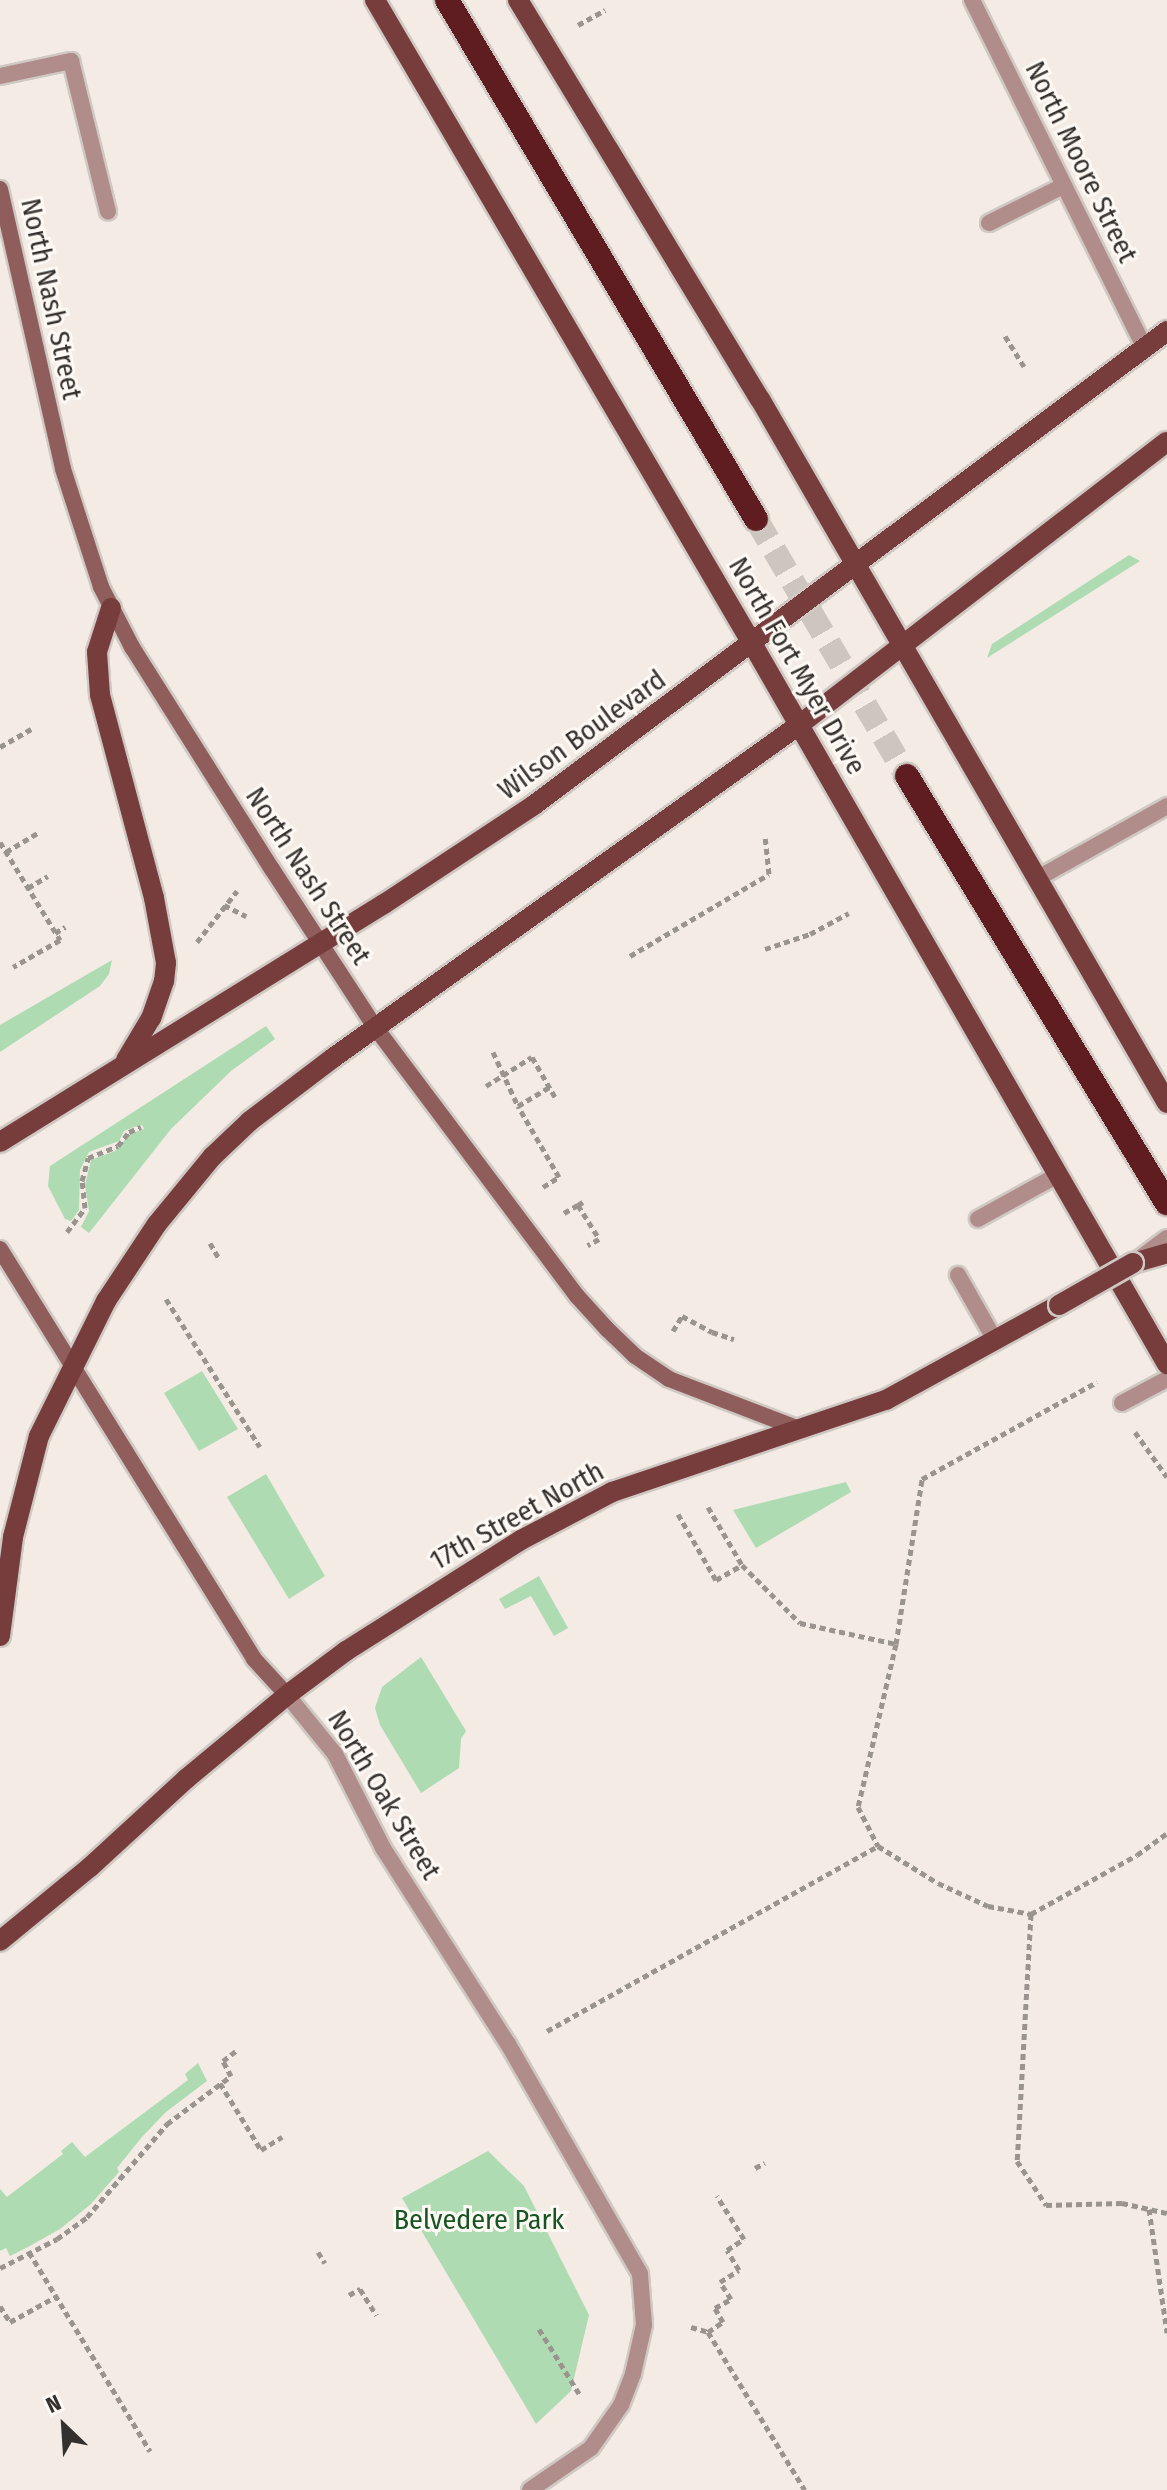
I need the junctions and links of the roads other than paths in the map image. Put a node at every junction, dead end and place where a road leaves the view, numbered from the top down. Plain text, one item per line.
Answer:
1 (375, 0) edge
2 (447, 0) edge
3 (518, 0) edge
4 (972, 0) edge
5 (0, 76) edge
6 (1063, 186) junction
7 (0, 189) edge
8 (108, 212) dead end
9 (989, 223) dead end
10 (1167, 331) edge
11 (1144, 347) junction
12 (1167, 442) edge
13 (756, 519) tunnel mouth
14 (856, 566) junction
15 (111, 608) junction
16 (753, 645) junction
17 (903, 645) junction
18 (799, 725) junction
19 (907, 776) tunnel mouth
20 (1167, 806) edge
21 (1036, 879) junction
22 (320, 942) junction
23 (375, 1027) junction
24 (118, 1070) junction
25 (1167, 1103) edge
26 (0, 1142) edge
27 (1056, 1176) junction
28 (1167, 1203) edge
29 (978, 1219) dead end
30 (1167, 1238) edge
31 (0, 1249) edge
32 (1167, 1253) edge
33 (1133, 1263) junction
34 (958, 1275) dead end
35 (995, 1340) junction
36 (1167, 1364) edge
37 (72, 1368) junction
38 (1167, 1379) edge
39 (1122, 1403) dead end
40 (802, 1430) junction
41 (0, 1636) edge
42 (287, 1695) junction
43 (0, 1941) edge
44 (530, 2490) edge

1 - 16 main road, North Fort Myer Drive
2 - 13 highway, North Fort Myer Drive
3 - 14 main road
4 - 6 street, North Moore Street
5 - 8 street
6 - 9 street
6 - 11 street, North Moore Street
7 - 15 street, North Nash Street
10 - 11 main road, Wilson Boulevard
11 - 14 main road, Wilson Boulevard
12 - 17 main road
14 - 16 main road, Wilson Boulevard
14 - 17 main road
15 - 22 street, North Nash Street
15 - 24 main road
16 - 18 main road, North Fort Myer Drive
16 - 22 main road, Wilson Boulevard
17 - 18 main road
17 - 21 main road
18 - 23 main road
18 - 27 main road, North Fort Myer Drive
19 - 28 highway, North Fort Myer Drive
20 - 21 street
21 - 25 main road
22 - 23 street, North Nash Street
22 - 24 main road, Wilson Boulevard
23 - 37 main road
23 - 40 street, North Nash Street
24 - 26 main road, Wilson Boulevard
27 - 29 street
27 - 36 main road, North Fort Myer Drive
30 - 33 street
31 - 37 street, North Oak Street
32 - 33 main road, 17th Street North
33 - 35 main road, 17th Street North, bridge
34 - 35 street
35 - 40 main road, 17th Street North
37 - 41 main road
37 - 42 street, North Oak Street
38 - 39 street
40 - 42 main road, 17th Street North
42 - 43 main road, 17th Street North
42 - 44 street, North Oak Street

